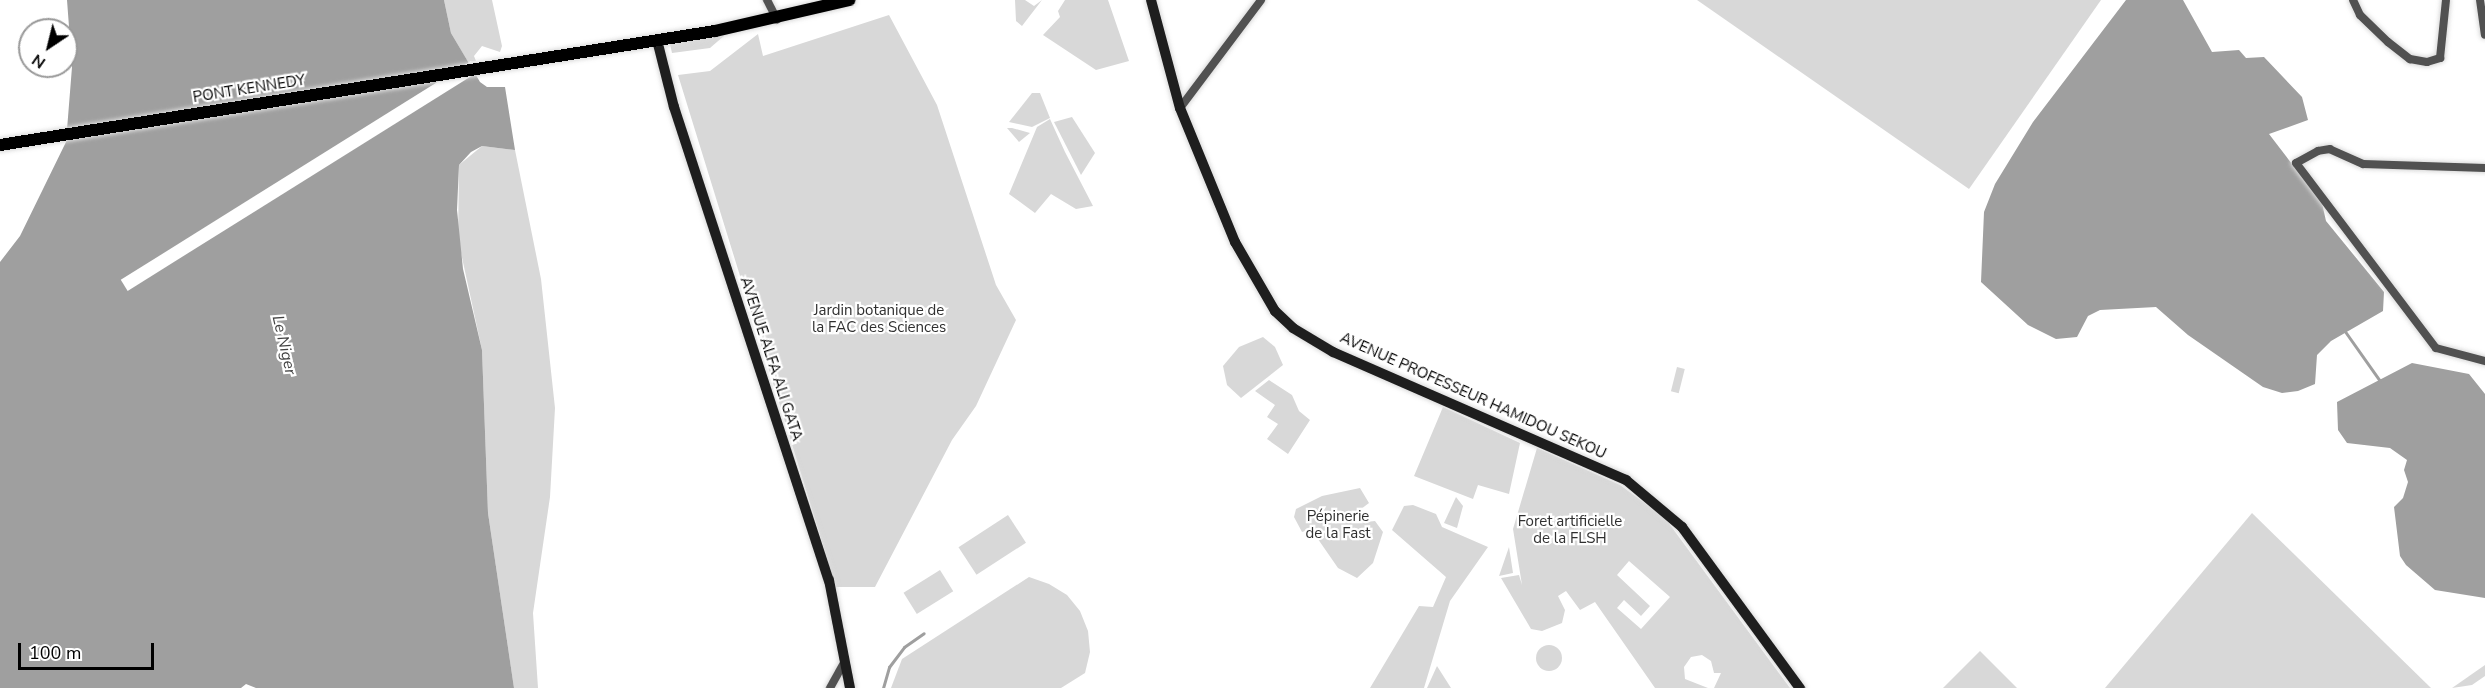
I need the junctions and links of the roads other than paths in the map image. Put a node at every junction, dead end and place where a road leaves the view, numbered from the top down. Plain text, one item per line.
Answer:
1 (767, 0) edge
2 (849, 0) edge
3 (1151, 0) edge
4 (1261, 0) edge
5 (2353, 0) edge
6 (2446, 0) edge
7 (2480, 0) edge
8 (777, 20) junction
9 (2485, 35) edge
10 (657, 40) junction
11 (1180, 108) junction
12 (0, 145) edge
13 (2485, 168) edge
14 (2485, 361) edge
15 (844, 663) junction
16 (831, 688) edge
17 (850, 688) edge
18 (1800, 688) edge

1 - 8 street
2 - 8 main road, PONT KENNEDY
3 - 11 street, AVENUE PROFESSEUR HAMIDOU SEKOU
4 - 11 street
5 - 6 street
7 - 9 street
8 - 10 main road, PONT KENNEDY
10 - 12 main road, PONT KENNEDY
10 - 15 street, AVENUE ALFA ALI GATA
11 - 18 street, AVENUE PROFESSEUR HAMIDOU SEKOU
13 - 14 street
15 - 16 street
15 - 17 street, AVENUE ALFA ALI GATA

